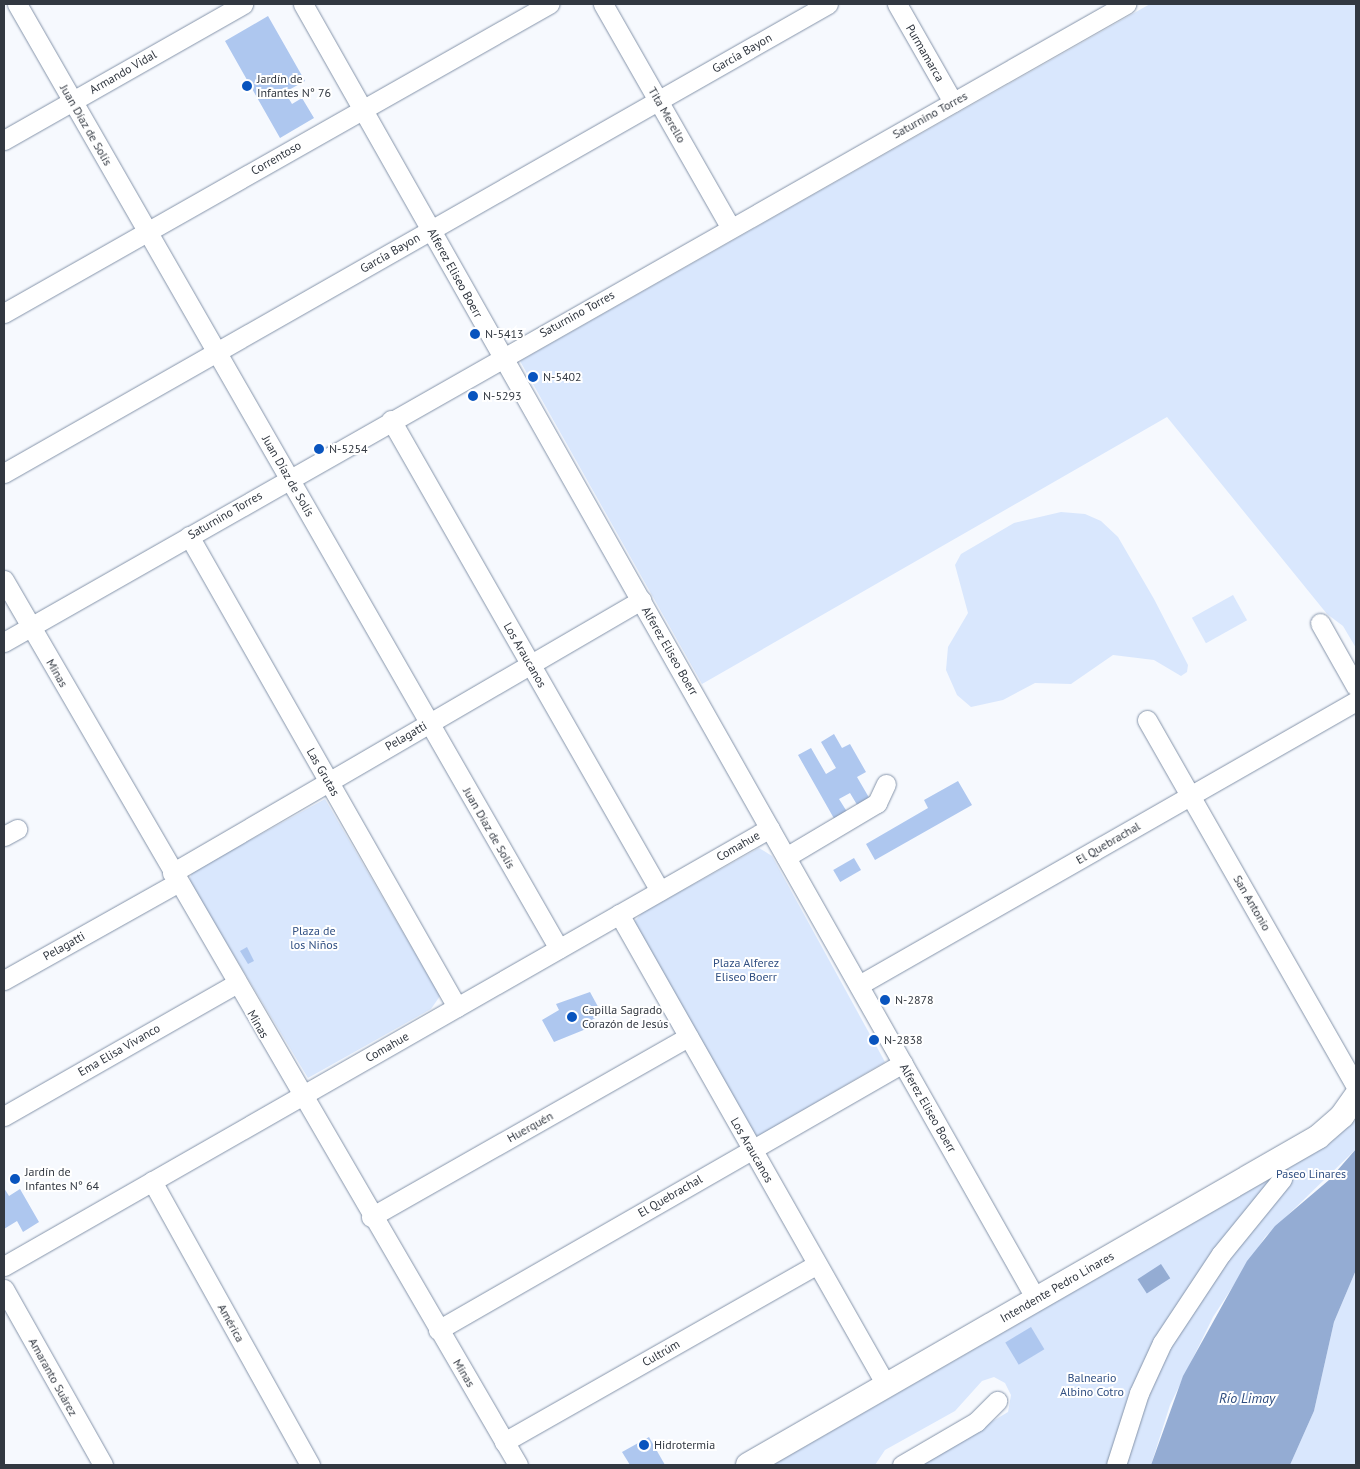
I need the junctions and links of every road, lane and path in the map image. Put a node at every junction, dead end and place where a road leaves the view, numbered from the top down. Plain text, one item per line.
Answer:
1 (17, 4) edge
2 (243, 4) edge
3 (303, 4) edge
4 (549, 4) edge
5 (603, 4) edge
6 (828, 4) edge
7 (897, 4) edge
8 (1126, 4) edge
9 (658, 100) junction
10 (72, 101) junction
11 (953, 102) junction
12 (362, 109) junction
13 (4, 140) edge
14 (730, 227) junction
15 (430, 230) junction
16 (148, 231) junction
17 (4, 312) edge
18 (217, 352) junction
19 (502, 356) junction
20 (391, 420) junction
21 (4, 473) edge
22 (290, 478) junction
23 (188, 536) junction
24 (4, 580) edge
25 (641, 600) junction
26 (1320, 623) dead end
27 (30, 627) junction
28 (4, 642) edge
29 (530, 664) junction
30 (1356, 687) edge
31 (1356, 701) edge
32 (1147, 720) dead end
33 (430, 723) junction
34 (328, 782) junction
35 (886, 784) dead end
36 (1191, 796) junction
37 (770, 828) junction
38 (786, 857) junction
39 (175, 878) junction
40 (660, 891) junction
41 (619, 914) junction
42 (559, 949) junction
43 (4, 980) edge
44 (235, 984) junction
45 (859, 985) junction
46 (457, 1007) junction
47 (688, 1038) junction
48 (903, 1063) junction
49 (1356, 1086) edge
50 (1356, 1096) edge
51 (300, 1097) junction
52 (4, 1116) edge
53 (752, 1150) junction
54 (1282, 1179) dead end
55 (152, 1182) junction
56 (371, 1217) junction
57 (817, 1264) junction
58 (4, 1266) edge
59 (4, 1289) edge
60 (1036, 1299) junction
61 (438, 1330) junction
62 (886, 1385) junction
63 (997, 1401) dead end
64 (504, 1442) junction
65 (103, 1465) edge
66 (310, 1465) edge
67 (518, 1465) edge
68 (748, 1465) edge
69 (902, 1465) edge
70 (1116, 1465) edge

1 - 10 street, Juan Díaz de Solís
2 - 10 street, Armando Vidal
3 - 12 street, Alferez Eliseo Boerr
4 - 12 street, Correntoso
5 - 9 street, Tita Merello
6 - 9 street, García Bayon
7 - 11 street, Purmamarca
8 - 11 street, Saturnino Torres
9 - 14 street, Tita Merello
9 - 15 street, García Bayon
10 - 13 street, Armando Vidal
10 - 16 street, Juan Díaz de Solís
11 - 14 street, Saturnino Torres
12 - 15 street, Alferez Eliseo Boerr
12 - 16 street, Correntoso
14 - 19 street, Saturnino Torres
15 - 18 street, García Bayon
15 - 19 street, Alferez Eliseo Boerr
16 - 17 street, Correntoso
16 - 18 street, Juan Díaz de Solís
18 - 21 street, García Bayon
18 - 22 street, Juan Díaz de Solís
19 - 20 street, Saturnino Torres
19 - 25 street, Alferez Eliseo Boerr
20 - 22 street, Saturnino Torres
20 - 29 street, Los Araucanos
22 - 23 street, Saturnino Torres
22 - 33 street, Juan Díaz de Solís
23 - 27 street, Saturnino Torres
23 - 34 street, Las Grutas
24 - 27 street, Minas
25 - 29 street, Pelagatti
25 - 37 street, Alferez Eliseo Boerr
26 - 30 street
27 - 28 street, Saturnino Torres
27 - 39 street, Minas
29 - 33 street, Pelagatti
29 - 40 street, Los Araucanos
31 - 36 street, El Quebrachal
32 - 36 street, San Antonio
33 - 34 street, Pelagatti
33 - 42 street, Juan Díaz de Solís
34 - 39 street, Pelagatti
34 - 46 street, Las Grutas
35 - 38 street
36 - 45 street, El Quebrachal
36 - 49 street, San Antonio
37 - 38 street, Alferez Eliseo Boerr
37 - 40 street, Comahue
38 - 45 street, Alferez Eliseo Boerr
39 - 43 street, Pelagatti
39 - 44 street, Minas
40 - 41 street, Comahue
41 - 42 street, Comahue
41 - 47 street, Los Araucanos
42 - 46 street, Comahue
44 - 51 street, Minas
44 - 52 street, Ema Elisa Vivanco
45 - 48 street, Alferez Eliseo Boerr
46 - 51 street, Comahue
47 - 53 street, Los Araucanos
47 - 56 street, Huerquén
48 - 53 street, El Quebrachal
48 - 60 street, Alferez Eliseo Boerr
50 - 60 main road, Intendente Pedro Linares
51 - 55 street, Comahue
51 - 56 street, Minas
53 - 57 street, Los Araucanos
53 - 61 street, El Quebrachal
54 - 70 street
55 - 58 street, Comahue
55 - 66 street, América
56 - 61 street, Minas
57 - 62 street, Los Araucanos
57 - 64 street, Cultrúm
59 - 65 street, Amaranto Suárez
60 - 62 main road, Intendente Pedro Linares
61 - 64 street, Minas
62 - 68 main road, Intendente Pedro Linares
63 - 69 street
64 - 67 street, Minas

